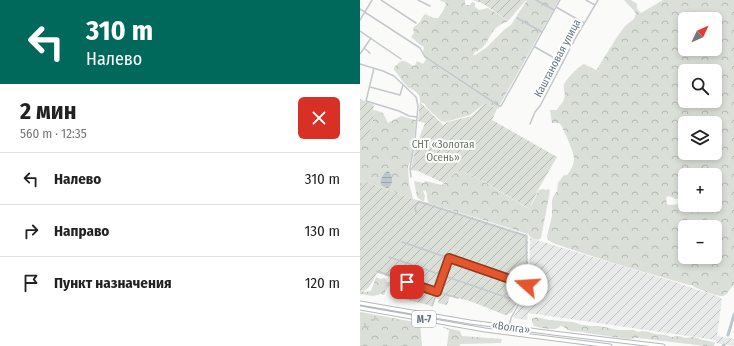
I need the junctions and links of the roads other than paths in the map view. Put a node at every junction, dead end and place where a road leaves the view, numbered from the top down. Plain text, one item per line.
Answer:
1 (372, 0) edge
2 (381, 0) edge
3 (388, 0) edge
4 (418, 0) edge
5 (536, 0) edge
6 (560, 0) edge
7 (586, 0) edge
8 (598, 0) edge
9 (386, 3) junction
10 (595, 5) junction
11 (430, 6) dead end
12 (556, 7) junction
13 (360, 9) edge
14 (554, 10) junction
15 (365, 12) junction
16 (517, 18) dead end
17 (360, 20) edge
18 (416, 23) dead end
19 (585, 23) junction
20 (360, 31) edge
21 (542, 32) junction
22 (371, 38) junction
23 (534, 46) junction
24 (364, 48) junction
25 (370, 52) dead end
26 (360, 54) edge
27 (401, 59) dead end
28 (563, 63) junction
29 (360, 64) edge
30 (374, 68) junction
31 (404, 85) junction
32 (370, 87) junction
33 (417, 117) junction
34 (530, 124) dead end
35 (411, 177) dead end
36 (416, 212) dead end
37 (402, 242) dead end
38 (389, 257) dead end
39 (449, 258) junction
40 (377, 271) dead end
41 (442, 275) junction
42 (527, 285) junction
43 (437, 292) junction
44 (458, 298) dead end
45 (520, 302) junction
46 (360, 303) edge
47 (432, 306) dead end
48 (360, 308) edge
49 (509, 327) junction
50 (610, 346) edge
51 (663, 346) edge

1 - 15 street
2 - 9 street
3 - 9 street
4 - 11 street
5 - 14 street
6 - 12 street
7 - 10 street
8 - 10 street, Каштановая улица
9 - 18 street
10 - 19 street, Каштановая улица
12 - 14 street
12 - 19 street
13 - 15 street
14 - 21 street
15 - 17 street
15 - 23 street
16 - 21 street
19 - 28 street, Каштановая улица
20 - 22 street
21 - 23 street
22 - 24 street
22 - 27 street
23 - 28 street
24 - 25 street
24 - 26 street
28 - 34 street, Каштановая улица
29 - 30 street
30 - 31 street
30 - 32 street
31 - 32 street
31 - 33 street
32 - 33 street
33 - 35 street
36 - 42 street
37 - 39 street
38 - 41 street
39 - 41 street
39 - 42 street
40 - 43 street
41 - 43 street
41 - 45 street
42 - 45 street
43 - 44 street
43 - 47 street
45 - 49 street
46 - 49 highway, «Волга» / М-7
48 - 50 highway, «Волга» / М-7
49 - 51 highway, «Волга» / М-7

